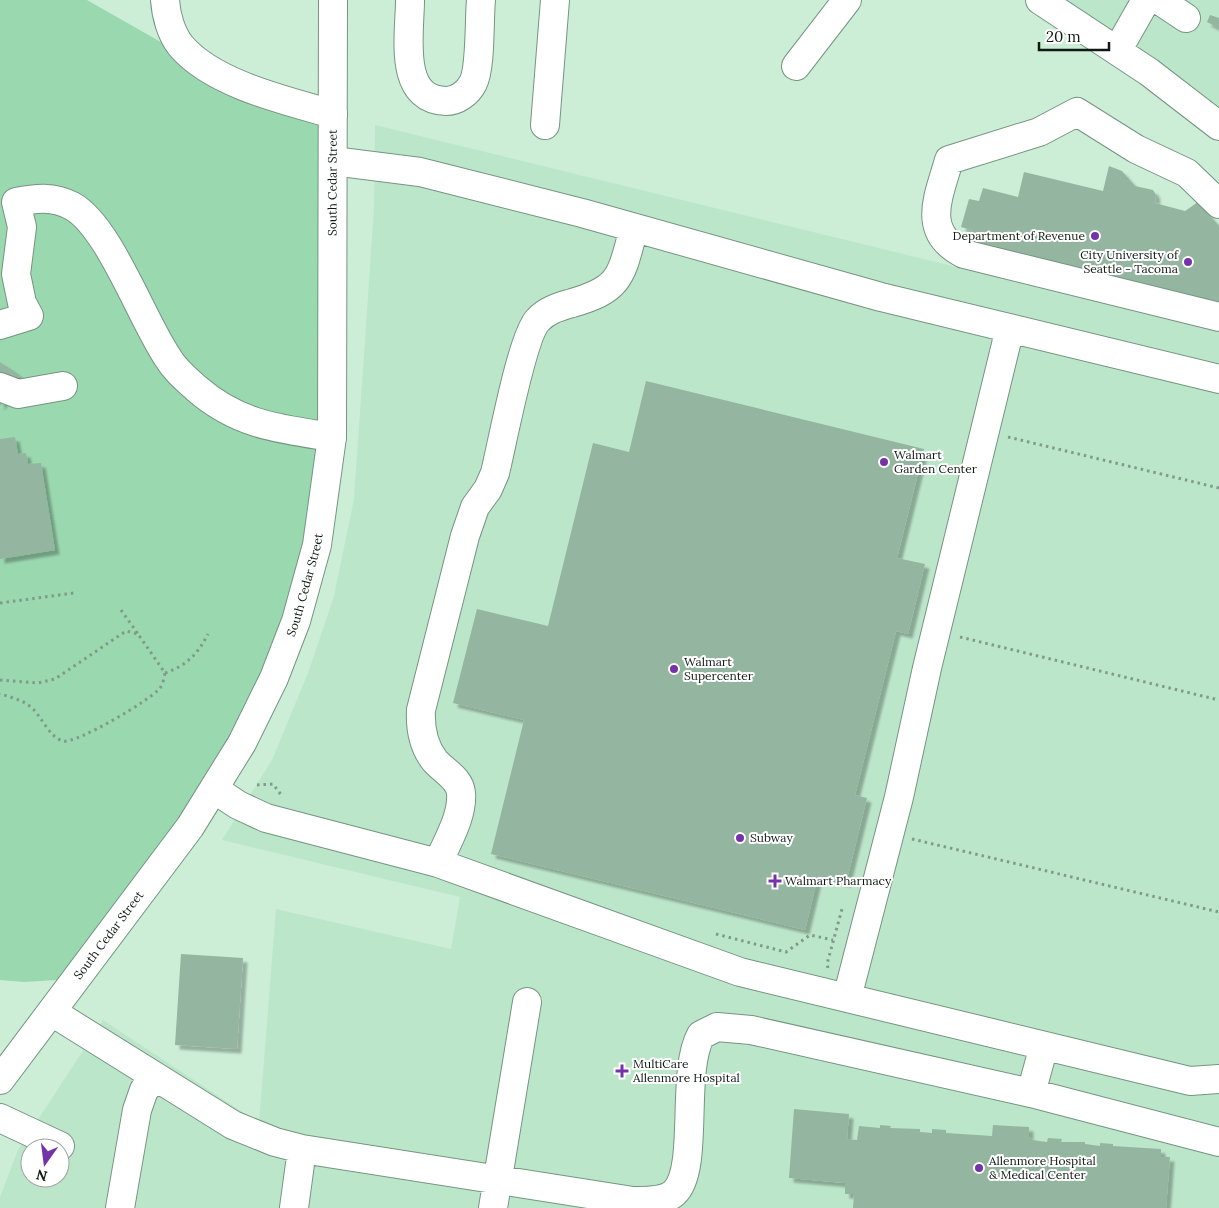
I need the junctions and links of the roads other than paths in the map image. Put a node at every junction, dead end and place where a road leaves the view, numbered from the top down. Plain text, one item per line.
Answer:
1 (165, 0) edge
2 (333, 0) edge
3 (410, 0) edge
4 (481, 0) edge
5 (555, 0) edge
6 (847, 0) edge
7 (1040, 0) edge
8 (1146, 0) edge
9 (1158, 0) edge
10 (1186, 18) dead end
11 (1117, 51) junction
12 (796, 66) dead end
13 (333, 114) junction
14 (545, 124) dead end
15 (1219, 126) edge
16 (333, 161) junction
17 (1219, 204) edge
18 (634, 228) junction
19 (8, 280) edge
20 (1219, 317) edge
21 (0, 325) edge
22 (1010, 328) junction
23 (1219, 379) edge
24 (63, 386) dead end
25 (0, 387) edge
26 (332, 437) junction
27 (214, 789) junction
28 (438, 863) junction
29 (849, 988) junction
30 (527, 1002) dead end
31 (52, 1012) junction
32 (1044, 1046) junction
33 (156, 1077) junction
34 (1219, 1079) edge
35 (0, 1080) edge
36 (1031, 1093) junction
37 (0, 1118) edge
38 (43, 1138) edge
39 (1219, 1142) edge
40 (302, 1149) junction
41 (498, 1180) junction
42 (120, 1208) edge
43 (294, 1208) edge
44 (493, 1208) edge

1 - 13 main road
2 - 13 main road, South Cedar Street
3 - 4 main road
5 - 14 main road
6 - 12 main road
7 - 11 main road
8 - 11 main road
9 - 10 main road
11 - 15 main road
13 - 16 main road, South Cedar Street
16 - 18 main road
16 - 26 main road, South Cedar Street
17 - 20 main road
18 - 22 main road
18 - 28 main road
19 - 21 main road
19 - 26 main road
22 - 23 main road
22 - 29 main road
24 - 25 main road
26 - 27 main road, South Cedar Street
27 - 28 main road
27 - 31 main road, South Cedar Street
28 - 29 main road
29 - 32 main road
30 - 41 main road
31 - 33 main road
31 - 35 main road, South Cedar Street
32 - 34 main road
32 - 36 main road
33 - 40 main road
33 - 42 main road
36 - 39 main road
36 - 41 main road
37 - 38 main road
40 - 41 main road
40 - 43 main road
41 - 44 main road

